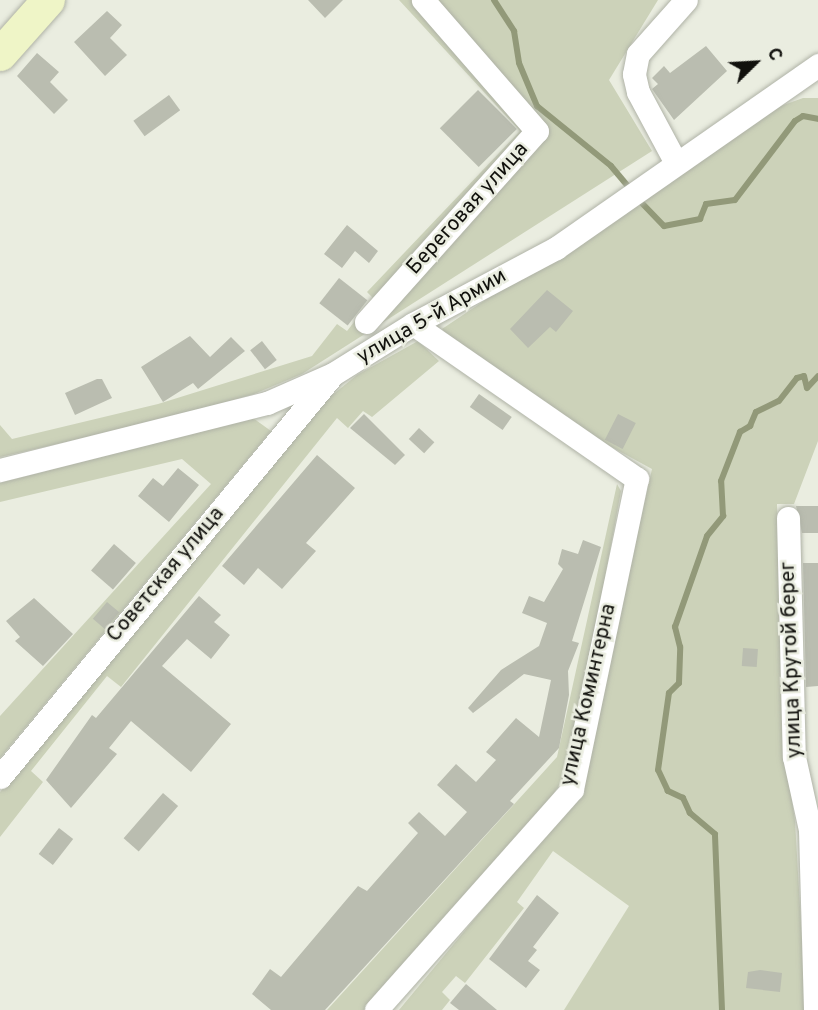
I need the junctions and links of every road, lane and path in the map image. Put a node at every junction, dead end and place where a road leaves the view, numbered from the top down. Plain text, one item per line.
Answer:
1 (48, 0) edge
2 (423, 0) edge
3 (686, 0) edge
4 (0, 54) edge
5 (812, 76) edge
6 (675, 161) junction
7 (366, 322) dead end
8 (413, 324) junction
9 (333, 374) junction
10 (0, 470) edge
11 (788, 518) dead end
12 (0, 777) edge
13 (814, 830) edge
14 (376, 1010) edge
15 (816, 1010) edge

1 - 4 street
2 - 7 street, Береговая улица
3 - 6 street
5 - 6 street, улица 5-й Армии
6 - 8 street, улица 5-й Армии
8 - 9 street, улица 5-й Армии
8 - 14 street, улица Коминтерна
9 - 10 street, улица 5-й Армии
9 - 12 street, Советская улица
11 - 13 street, улица Крутой берег
13 - 15 street, улица Крутой берег

